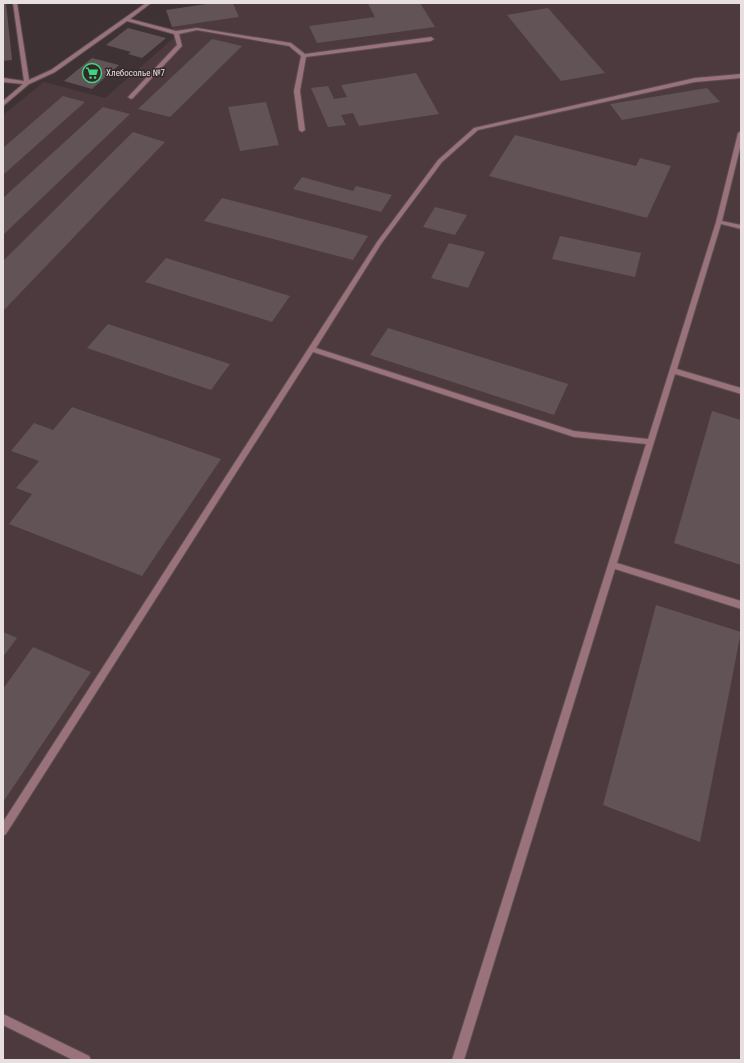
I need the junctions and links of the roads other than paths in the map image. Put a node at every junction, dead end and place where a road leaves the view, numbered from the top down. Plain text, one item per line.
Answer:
1 (15, 3) edge
2 (149, 3) edge
3 (126, 19) junction
4 (176, 33) junction
5 (430, 38) dead end
6 (304, 56) junction
7 (741, 76) edge
8 (3, 80) edge
9 (27, 83) junction
10 (131, 97) dead end
11 (3, 104) edge
12 (302, 130) dead end
13 (741, 133) edge
14 (720, 222) junction
15 (741, 227) edge
16 (312, 349) junction
17 (673, 371) junction
18 (741, 391) edge
19 (651, 442) junction
20 (612, 565) junction
21 (741, 605) edge
22 (3, 831) edge
23 (3, 1018) edge
24 (85, 1060) edge
25 (458, 1060) edge

1 - 9 lane
2 - 3 lane
3 - 4 lane
3 - 9 lane
4 - 6 lane
4 - 10 lane
5 - 6 lane
6 - 12 lane
7 - 16 lane
8 - 9 lane
9 - 11 lane
13 - 14 lane
14 - 15 lane
14 - 17 lane
16 - 19 lane
16 - 22 lane
17 - 18 lane
17 - 19 lane
19 - 20 lane
20 - 21 lane
20 - 25 lane
23 - 24 lane

